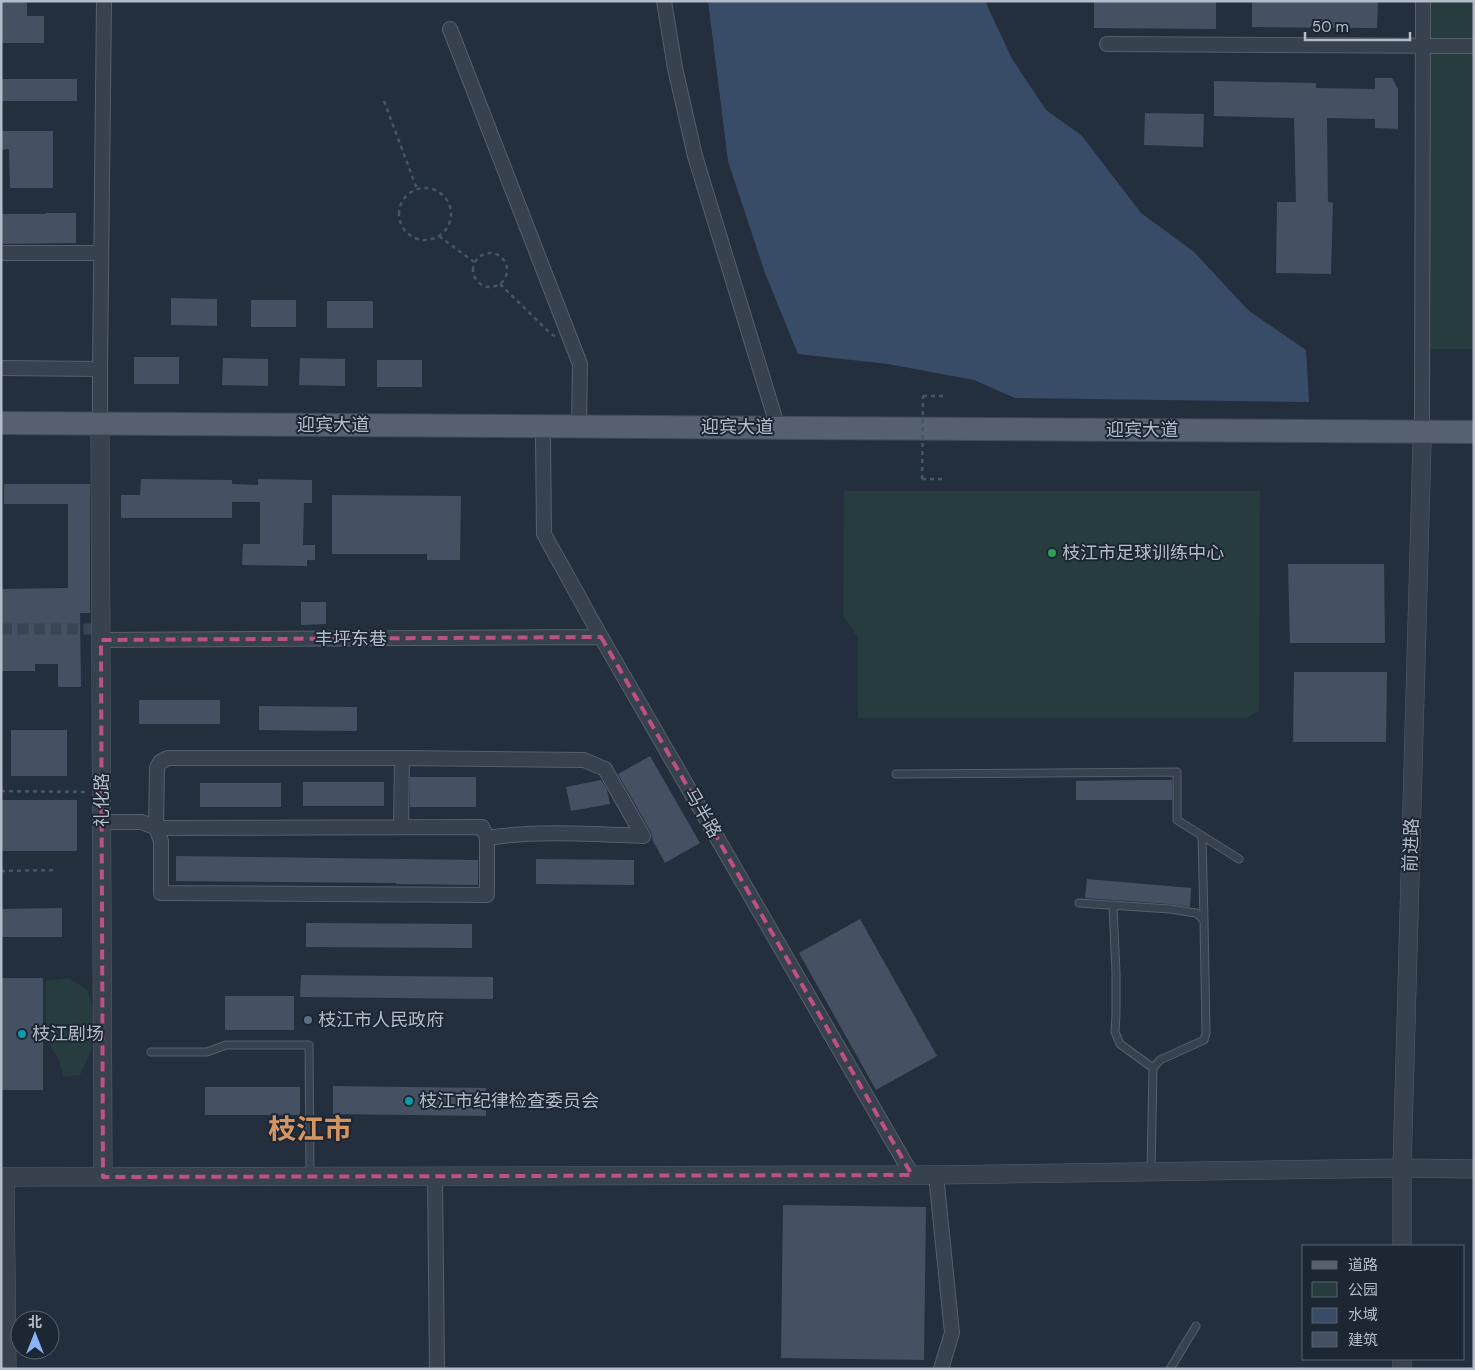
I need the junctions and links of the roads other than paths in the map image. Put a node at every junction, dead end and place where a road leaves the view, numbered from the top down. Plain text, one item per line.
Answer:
1 (104, 1) edge
2 (664, 1) edge
3 (1424, 1) edge
4 (450, 29) dead end
5 (1107, 44) dead end
6 (1423, 46) junction
7 (1474, 46) edge
8 (1, 253) edge
9 (101, 253) junction
10 (1, 368) edge
11 (100, 369) junction
12 (1, 423) edge
13 (579, 426) junction
14 (778, 428) junction
15 (100, 429) junction
16 (1474, 432) edge
17 (1, 434) edge
18 (1422, 437) junction
19 (543, 438) junction
20 (1474, 443) edge
21 (602, 637) junction
22 (101, 640) junction
23 (402, 758) junction
24 (896, 774) dead end
25 (102, 822) junction
26 (401, 827) junction
27 (156, 828) junction
28 (1202, 836) junction
29 (486, 838) junction
30 (1239, 859) dead end
31 (1078, 903) dead end
32 (1113, 905) junction
33 (1204, 920) junction
34 (151, 1052) dead end
35 (1153, 1068) junction
36 (1402, 1168) junction
37 (1474, 1170) edge
38 (1151, 1172) junction
39 (912, 1175) junction
40 (936, 1175) junction
41 (310, 1176) junction
42 (435, 1176) junction
43 (3, 1177) edge
44 (103, 1177) junction
45 (1402, 1245) edge
46 (1196, 1326) dead end
47 (7, 1369) edge
48 (436, 1369) edge
49 (941, 1369) edge
50 (1170, 1369) edge

1 - 9 street
2 - 14 street
3 - 6 street
4 - 13 street
5 - 6 street
6 - 7 street
6 - 18 street
8 - 9 street
9 - 11 street
10 - 11 street
11 - 15 street
12 - 15 main road, 迎宾大道
13 - 14 main road, 迎宾大道
13 - 15 main road, 迎宾大道
14 - 18 main road, 迎宾大道
15 - 17 main road, 迎宾大道
15 - 19 main road, 迎宾大道
15 - 22 street, 礼化路
16 - 18 main road, 迎宾大道
18 - 19 main road, 迎宾大道
18 - 20 main road, 迎宾大道
18 - 36 street, 前进路
19 - 21 street, 马半路
21 - 22 street, 丰坪东巷
21 - 39 street, 马半路
22 - 25 street, 礼化路
23 - 26 street
23 - 27 street
23 - 29 street
24 - 28 lane
25 - 27 street
25 - 44 street, 礼化路
26 - 27 street
26 - 29 street
27 - 29 street
28 - 30 lane
28 - 33 lane
31 - 32 lane
32 - 33 lane
32 - 35 lane
33 - 35 lane
34 - 41 lane
35 - 38 lane
36 - 37 street
36 - 38 street
36 - 45 street, 前进路
38 - 40 street
39 - 40 street
39 - 42 street
40 - 49 street
41 - 42 street
41 - 44 street
42 - 48 street
43 - 44 street
43 - 47 street
46 - 50 lane

